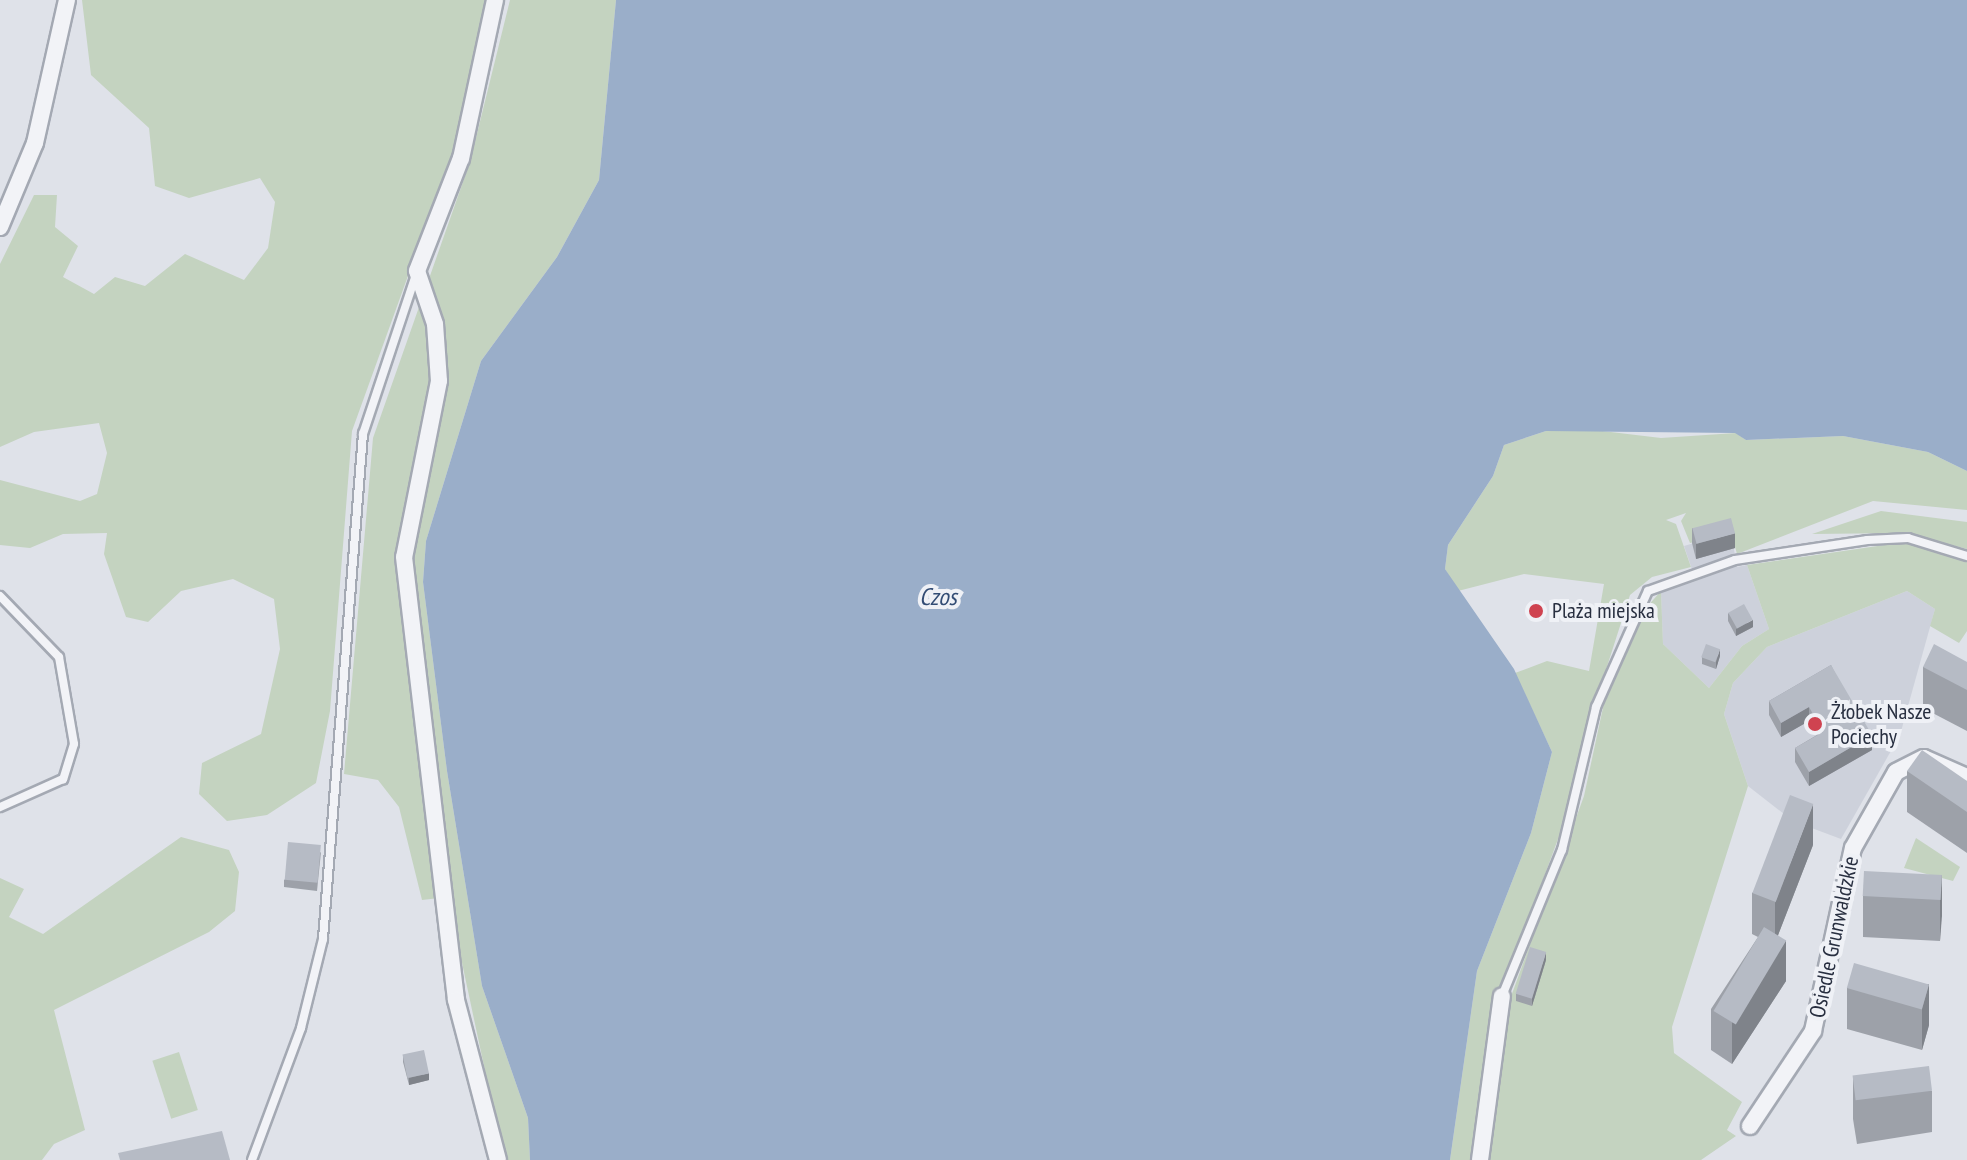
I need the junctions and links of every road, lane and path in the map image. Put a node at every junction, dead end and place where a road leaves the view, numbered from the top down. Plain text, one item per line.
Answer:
1 (67, 0) edge
2 (495, 0) edge
3 (0, 227) edge
4 (417, 271) junction
5 (1967, 556) edge
6 (0, 596) edge
7 (1967, 777) edge
8 (0, 807) edge
9 (1502, 996) joint
10 (1750, 1126) dead end
11 (252, 1160) edge
12 (498, 1160) edge
13 (1480, 1160) edge

1 - 3 street
2 - 4 street
4 - 11 lane
4 - 12 street
5 - 9 lane
6 - 8 lane
7 - 10 street, Osiedle Grunwaldzkie
9 - 13 street

